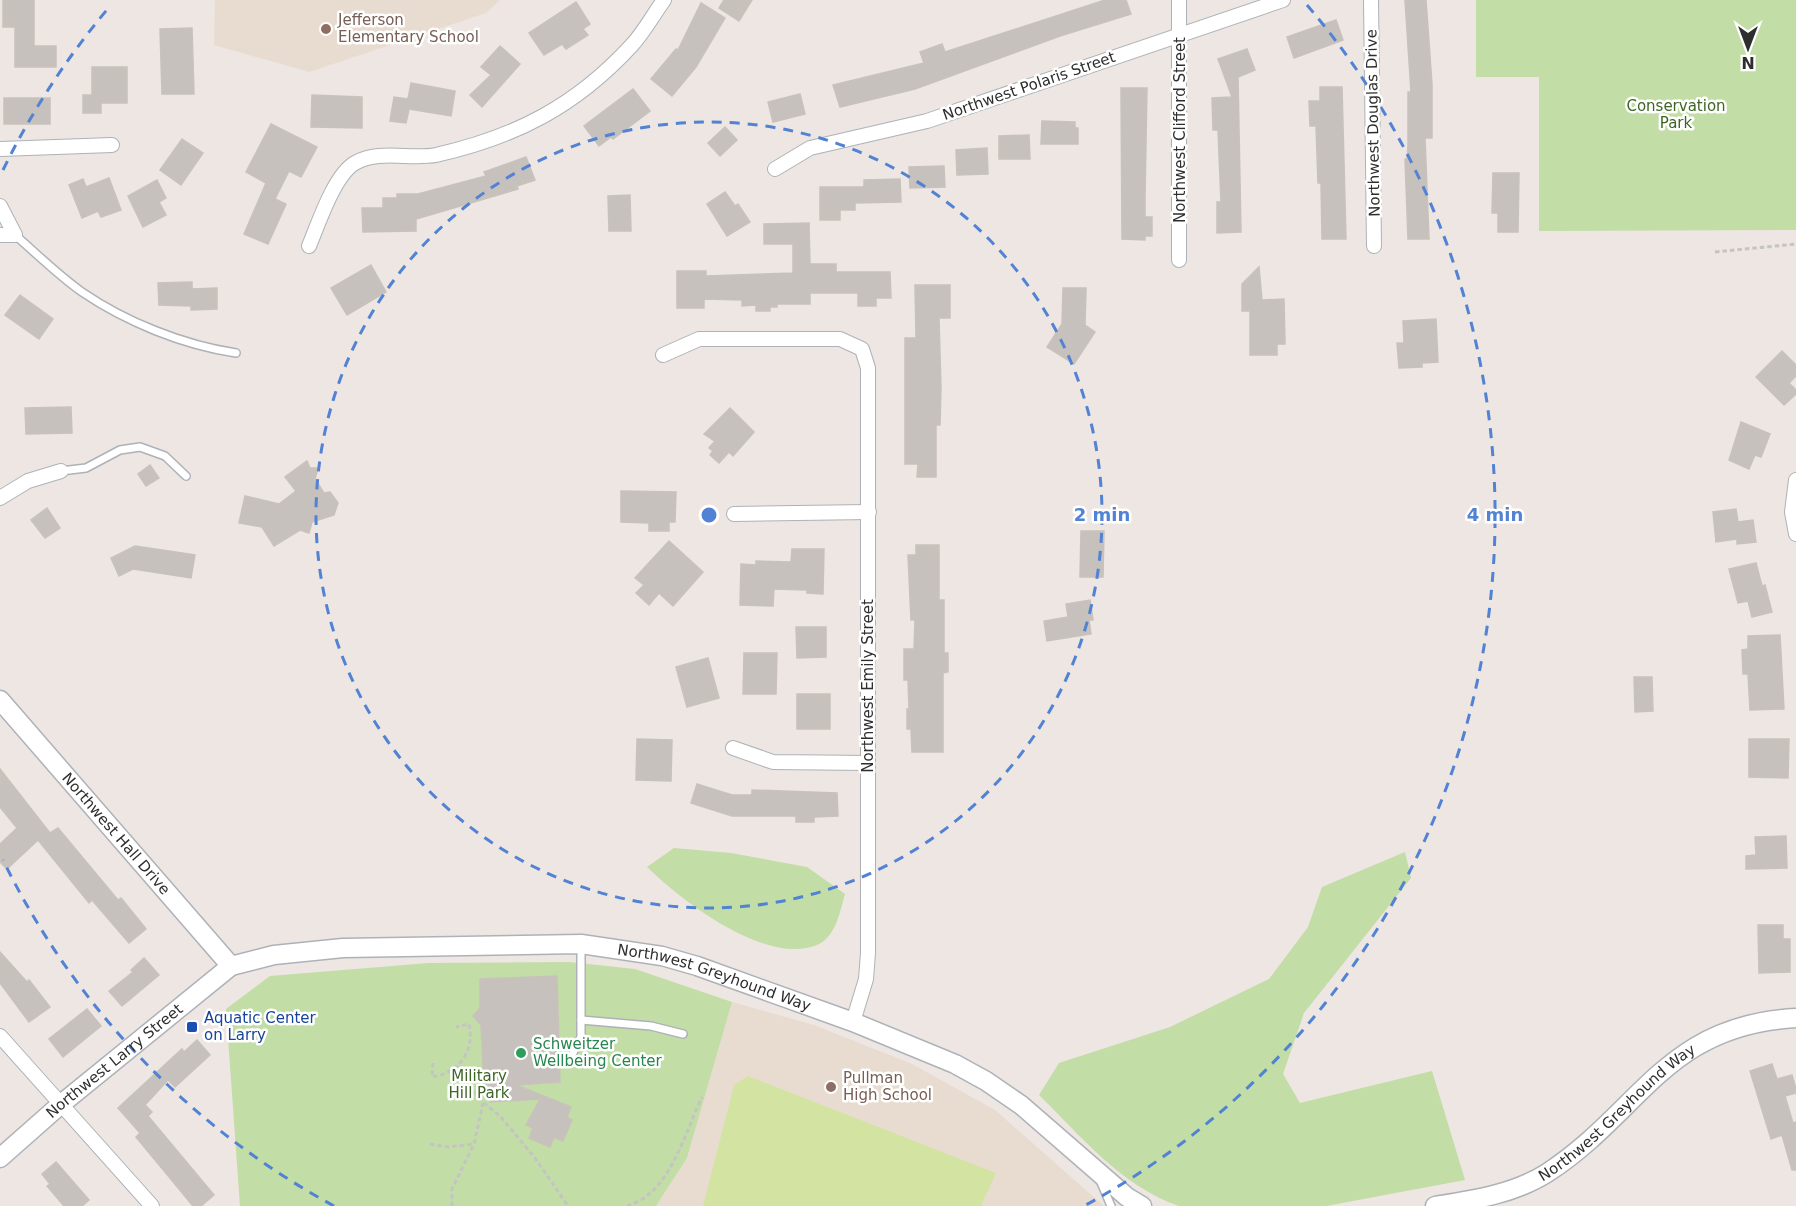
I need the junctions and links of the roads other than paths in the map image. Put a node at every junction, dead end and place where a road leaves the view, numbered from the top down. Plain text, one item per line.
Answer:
1 (664, 0) edge
2 (1179, 0) edge
3 (1283, 0) edge
4 (1371, 0) edge
5 (1180, 35) junction
6 (112, 146) dead end
7 (0, 149) edge
8 (775, 169) dead end
9 (0, 206) edge
10 (0, 235) edge
11 (15, 235) junction
12 (309, 246) dead end
13 (1374, 246) dead end
14 (1179, 260) dead end
15 (236, 353) dead end
16 (663, 355) dead end
17 (61, 471) joint
18 (186, 476) dead end
19 (1796, 480) edge
20 (0, 498) edge
21 (868, 512) junction
22 (734, 514) dead end
23 (1796, 534) edge
24 (0, 700) edge
25 (734, 748) dead end
26 (868, 763) junction
27 (581, 944) junction
28 (231, 966) junction
29 (1796, 1018) edge
30 (581, 1020) junction
31 (853, 1022) junction
32 (683, 1034) dead end
33 (0, 1036) edge
34 (568, 1063) dead end
35 (60, 1105) junction
36 (0, 1158) edge
37 (1095, 1170) junction
38 (1445, 1205) edge
39 (152, 1206) edge
40 (1111, 1206) edge
41 (1142, 1206) edge

1 - 12 street
2 - 5 street, Northwest Clifford Street
3 - 5 street, Northwest Polaris Street
4 - 13 street, Northwest Douglas Drive
5 - 8 street, Northwest Polaris Street
5 - 14 street, Northwest Clifford Street
6 - 7 street
9 - 11 street
10 - 11 street
11 - 15 lane
16 - 21 street, Northwest Emily Street
17 - 18 lane
17 - 20 street
19 - 23 street
21 - 22 street
21 - 26 street, Northwest Emily Street
24 - 28 street, Northwest Hall Drive
25 - 26 street
26 - 31 street, Northwest Emily Street
27 - 28 street, Northwest Greyhound Way
27 - 30 lane
27 - 31 street, Northwest Greyhound Way
28 - 35 street, Northwest Larry Street
29 - 38 street, Northwest Greyhound Way
30 - 32 lane
30 - 34 lane
31 - 37 street, Northwest Greyhound Way
33 - 35 street
35 - 36 street, Northwest Larry Street
35 - 39 street
37 - 40 lane
37 - 41 street, Northwest Greyhound Way

